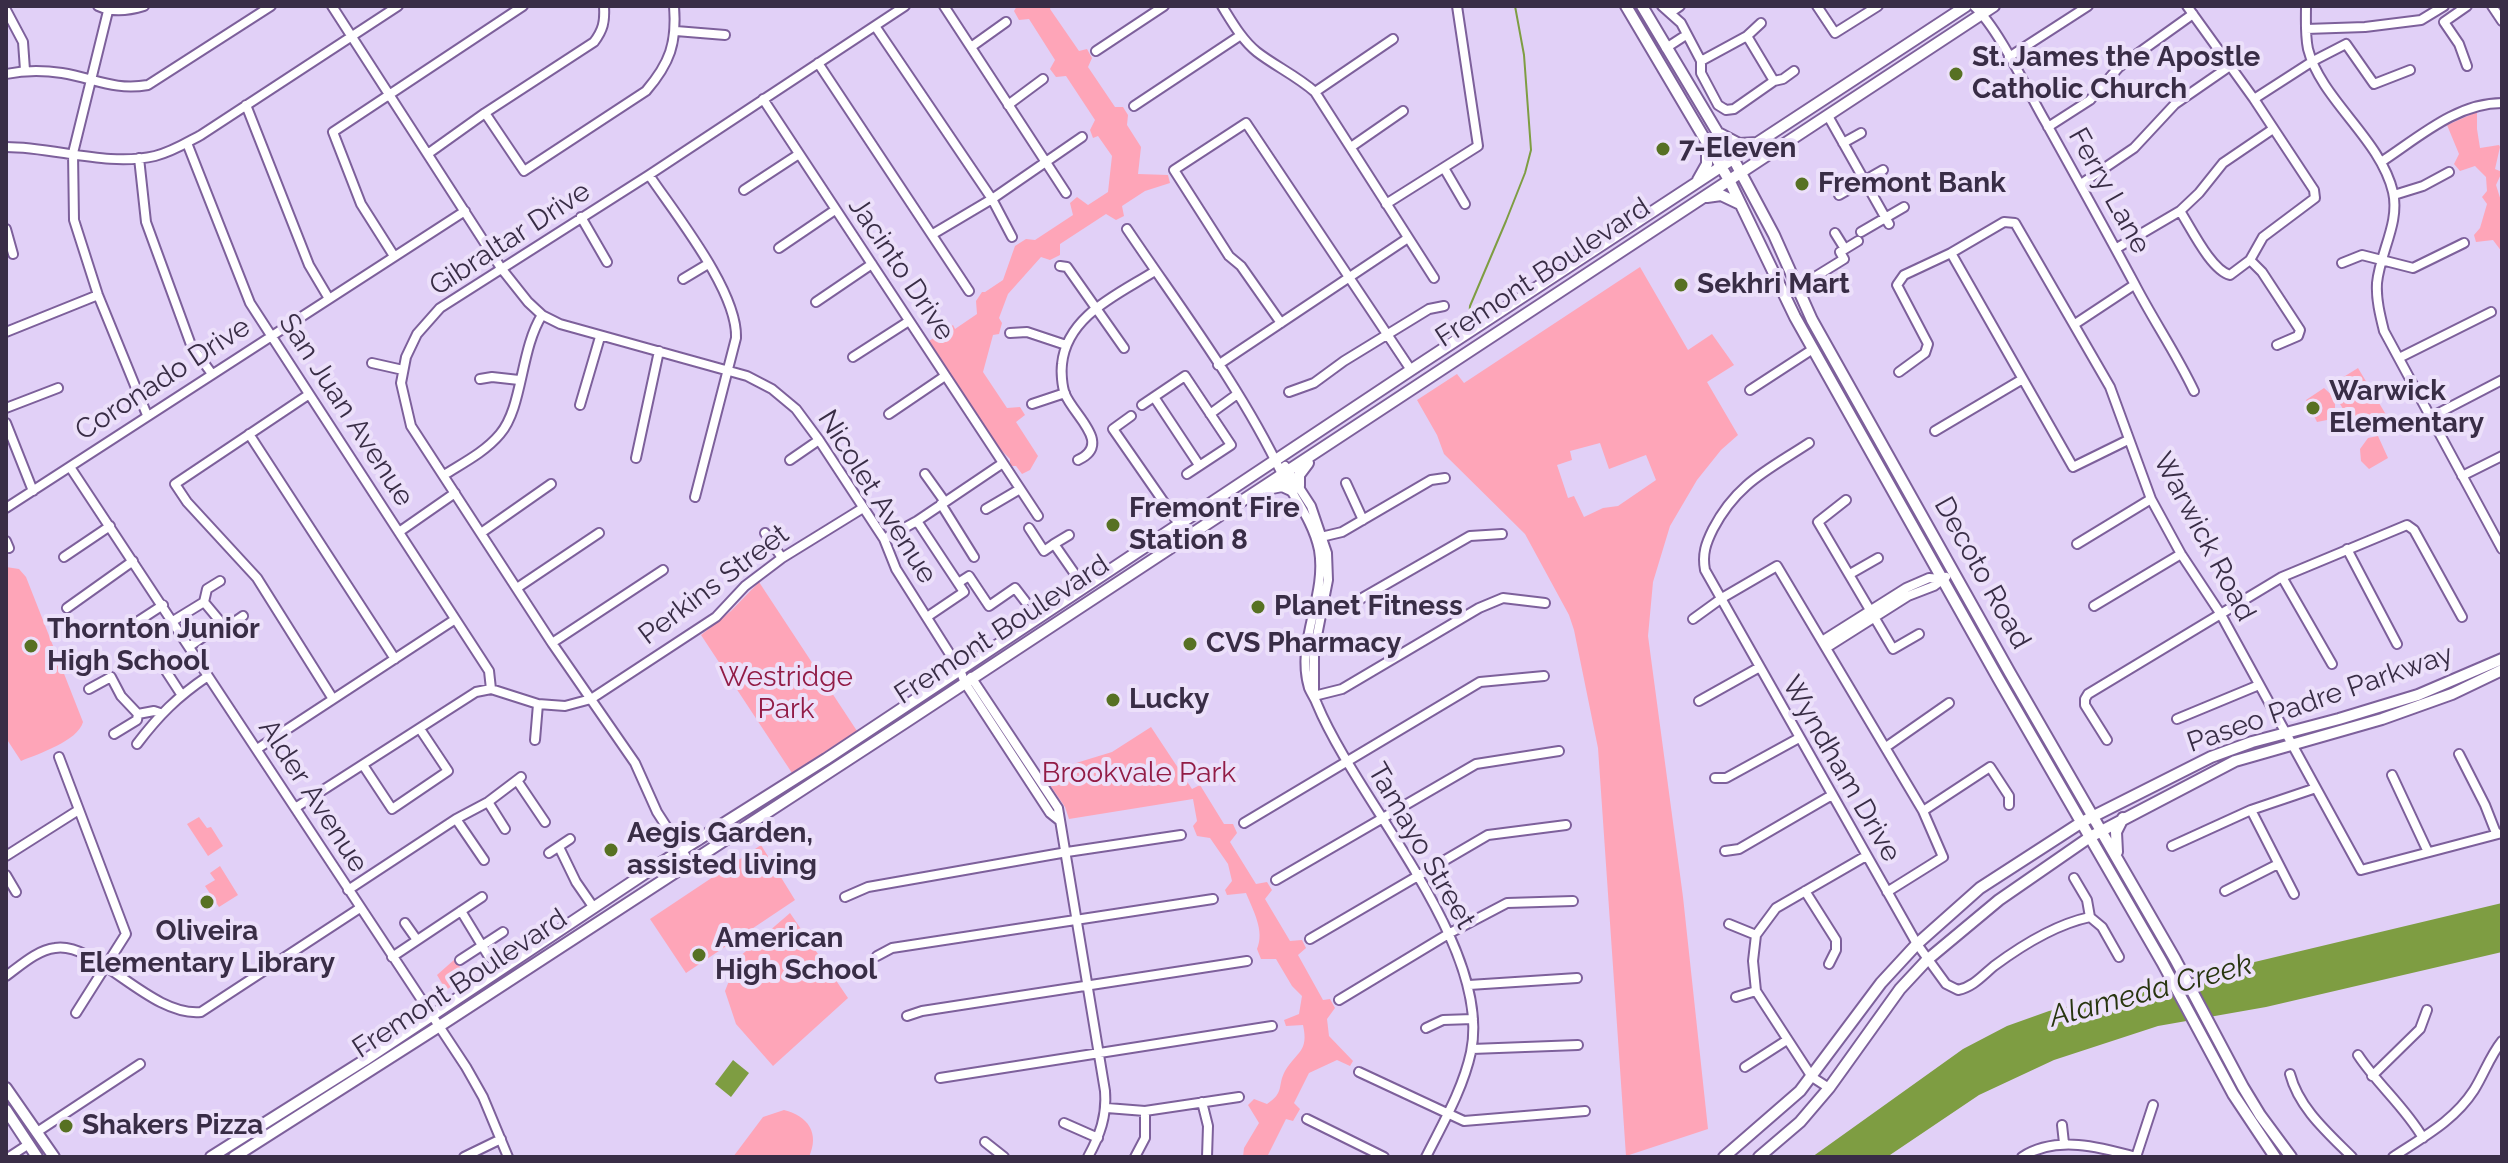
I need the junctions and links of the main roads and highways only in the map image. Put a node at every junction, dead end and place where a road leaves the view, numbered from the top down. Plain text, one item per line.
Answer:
1 (1626, 6) edge
2 (1642, 6) edge
3 (1966, 6) edge
4 (1994, 6) edge
5 (1979, 9) edge
6 (1717, 132) junction
7 (1707, 143) junction
8 (1760, 143) junction
9 (1734, 160) junction
10 (1722, 168) junction
11 (1741, 173) junction
12 (1729, 180) junction
13 (1695, 185) junction
14 (1701, 199) junction
15 (1742, 205) junction
16 (1320, 450) junction
17 (1254, 494) junction
18 (2502, 659) edge
19 (2502, 670) edge
20 (2083, 798) junction
21 (2068, 799) junction
22 (2115, 805) junction
23 (2094, 816) junction
24 (2123, 818) junction
25 (2082, 822) junction
26 (2102, 830) junction
27 (2063, 835) junction
28 (2090, 837) junction
29 (2067, 853) junction
30 (2102, 858) junction
31 (2118, 858) junction
32 (6, 1088) edge
33 (6, 1110) edge
34 (37, 1157) edge
35 (54, 1157) edge
36 (211, 1157) edge
37 (234, 1157) edge
38 (1724, 1157) edge
39 (1759, 1157) edge
40 (2275, 1157) edge
41 (2291, 1157) edge

1 - 7 main road, Decoto Road
2 - 6 main road, Decoto Road
3 - 8 main road, Fremont Boulevard
4 - 5 main road, Fremont Boulevard
5 - 11 main road, Fremont Boulevard
6 - 8 main road
6 - 9 main road, Decoto Road
7 - 10 main road, Decoto Road
7 - 13 main road
8 - 9 main road, Fremont Boulevard
9 - 10 main road, Fremont Boulevard
9 - 11 main road, Decoto Road
10 - 12 main road, Decoto Road
10 - 13 main road, Fremont Boulevard
11 - 12 main road, Fremont Boulevard
11 - 20 main road, Decoto Road
12 - 14 main road, Fremont Boulevard
12 - 15 main road, Decoto Road
13 - 36 main road, Fremont Boulevard
14 - 15 main road
14 - 16 main road, Fremont Boulevard
15 - 21 main road, Decoto Road
16 - 17 main road, Fremont Boulevard
16 - 17 main road
17 - 37 main road, Fremont Boulevard
18 - 22 main road, Paseo Padre Parkway
19 - 24 main road, Paseo Padre Parkway
20 - 22 main road
20 - 23 main road, Decoto Road
21 - 25 main road, Decoto Road
21 - 27 main road
22 - 23 main road, Paseo Padre Parkway
23 - 25 main road, Paseo Padre Parkway
23 - 26 main road, Decoto Road
24 - 26 main road, Paseo Padre Parkway
24 - 31 main road
25 - 27 main road, Paseo Padre Parkway
25 - 28 main road, Decoto Road
26 - 28 main road, Paseo Padre Parkway
26 - 31 main road, Decoto Road
27 - 38 main road, Paseo Padre Parkway
28 - 29 main road, Paseo Padre Parkway
28 - 30 main road, Decoto Road
29 - 30 main road
29 - 39 main road, Paseo Padre Parkway
30 - 40 main road, Decoto Road
31 - 41 main road, Decoto Road
32 - 35 main road
33 - 34 main road

